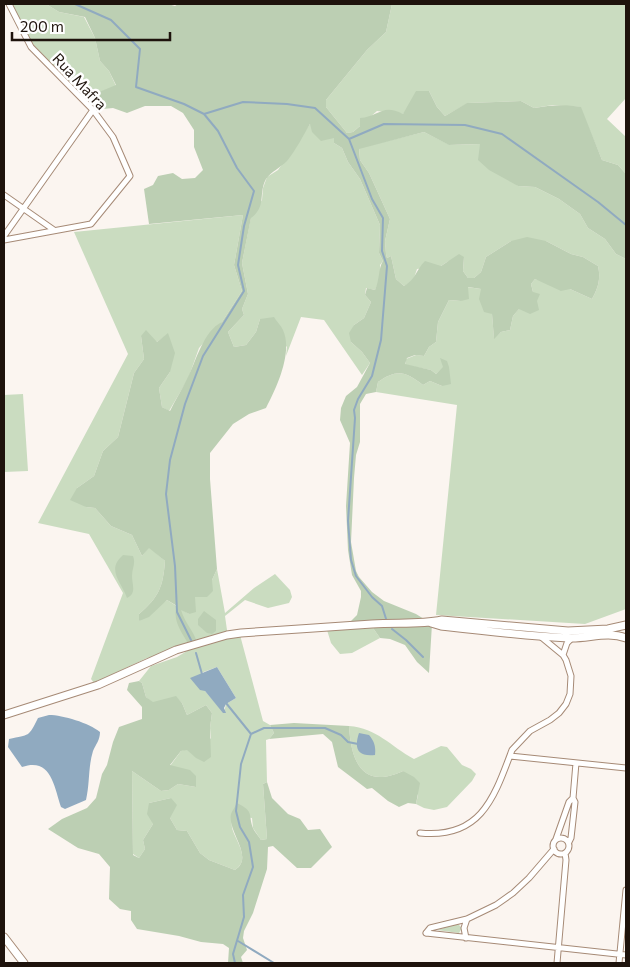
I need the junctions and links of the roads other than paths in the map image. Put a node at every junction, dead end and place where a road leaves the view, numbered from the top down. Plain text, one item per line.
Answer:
1 (9, 4) edge
2 (93, 110) junction
3 (4, 195) edge
4 (23, 210) junction
5 (54, 230) junction
6 (4, 236) edge
7 (4, 240) edge
8 (431, 622) junction
9 (626, 625) edge
10 (540, 636) junction
11 (572, 638) junction
12 (626, 638) edge
13 (563, 655) junction
14 (4, 715) edge
15 (510, 756) junction
16 (576, 763) junction
17 (626, 768) edge
18 (572, 798) junction
19 (420, 833) dead end
20 (556, 840) junction
21 (569, 842) junction
22 (554, 849) junction
23 (565, 853) junction
24 (626, 890) edge
25 (467, 919) junction
26 (4, 936) edge
27 (466, 938) junction
28 (559, 947) junction
29 (620, 954) junction
30 (626, 955) edge
31 (24, 963) edge
32 (557, 963) edge
33 (619, 963) edge

1 - 2 street, Rua Mafra
2 - 4 street
2 - 5 street, Rua Mafra
3 - 4 street
4 - 5 street
4 - 6 street
5 - 7 street
8 - 9 street
8 - 10 street
8 - 14 street
10 - 11 street
10 - 13 street
11 - 12 street
11 - 13 street
13 - 15 street
15 - 16 street
15 - 19 street
16 - 17 street
16 - 18 street
18 - 20 street
18 - 21 street
20 - 21 street
20 - 22 street
21 - 23 street
22 - 23 street
22 - 25 street
23 - 28 street
24 - 29 street
25 - 27 street
25 - 27 street
26 - 31 street
27 - 28 street
28 - 29 street
28 - 32 street
29 - 30 street
29 - 33 street

